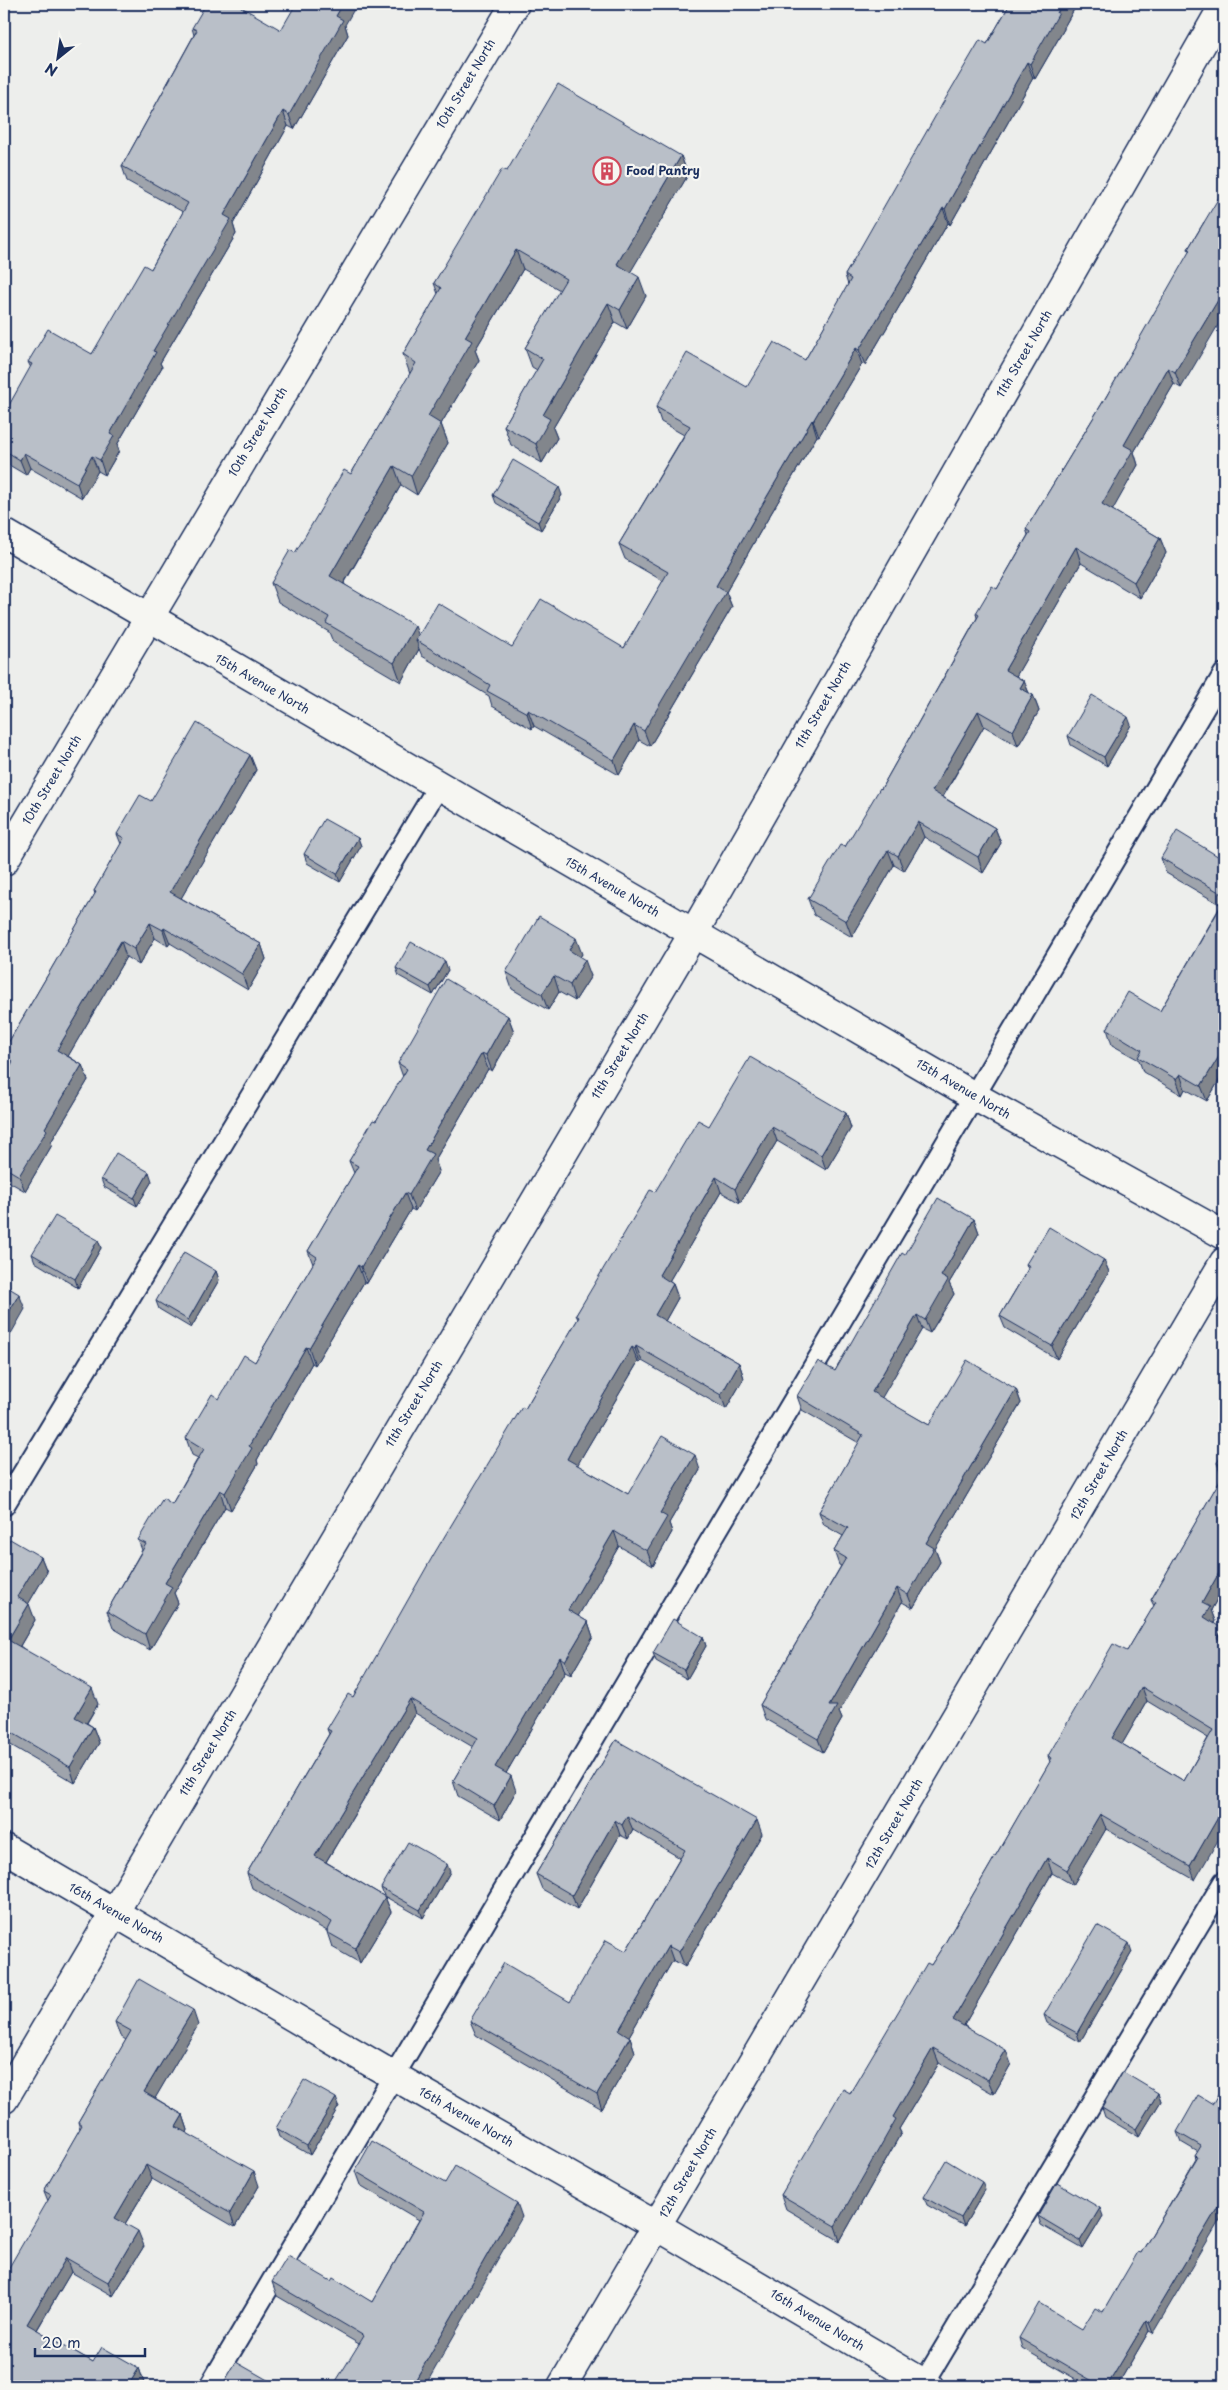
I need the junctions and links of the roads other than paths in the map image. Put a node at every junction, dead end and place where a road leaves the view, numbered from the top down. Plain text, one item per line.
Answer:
1 (515, 4) edge
2 (1224, 5) edge
3 (4, 533) edge
4 (149, 617) junction
5 (1224, 674) edge
6 (438, 787) junction
7 (4, 861) edge
8 (692, 934) junction
9 (974, 1096) junction
10 (1224, 1235) edge
11 (1224, 1262) edge
12 (4, 1505) edge
13 (4, 1848) edge
14 (1224, 1882) edge
15 (114, 1912) junction
16 (394, 2076) junction
17 (4, 2099) edge
18 (658, 2226) junction
19 (925, 2385) edge
20 (210, 2386) edge
21 (562, 2386) edge

1 - 4 street, 10th Street North
2 - 8 street, 11th Street North
3 - 4 street, 15th Avenue North
4 - 6 street, 15th Avenue North
4 - 7 street, 10th Street North
5 - 9 lane
6 - 8 street, 15th Avenue North
6 - 12 lane
8 - 9 street, 15th Avenue North
8 - 15 street, 11th Street North
9 - 10 street, 15th Avenue North
9 - 16 lane
11 - 18 street, 12th Street North
13 - 15 street, 16th Avenue North
14 - 19 lane
15 - 16 street, 16th Avenue North
15 - 17 street, 11th Street North
16 - 18 street, 16th Avenue North
16 - 20 lane
18 - 19 street, 16th Avenue North
18 - 21 street, 12th Street North

